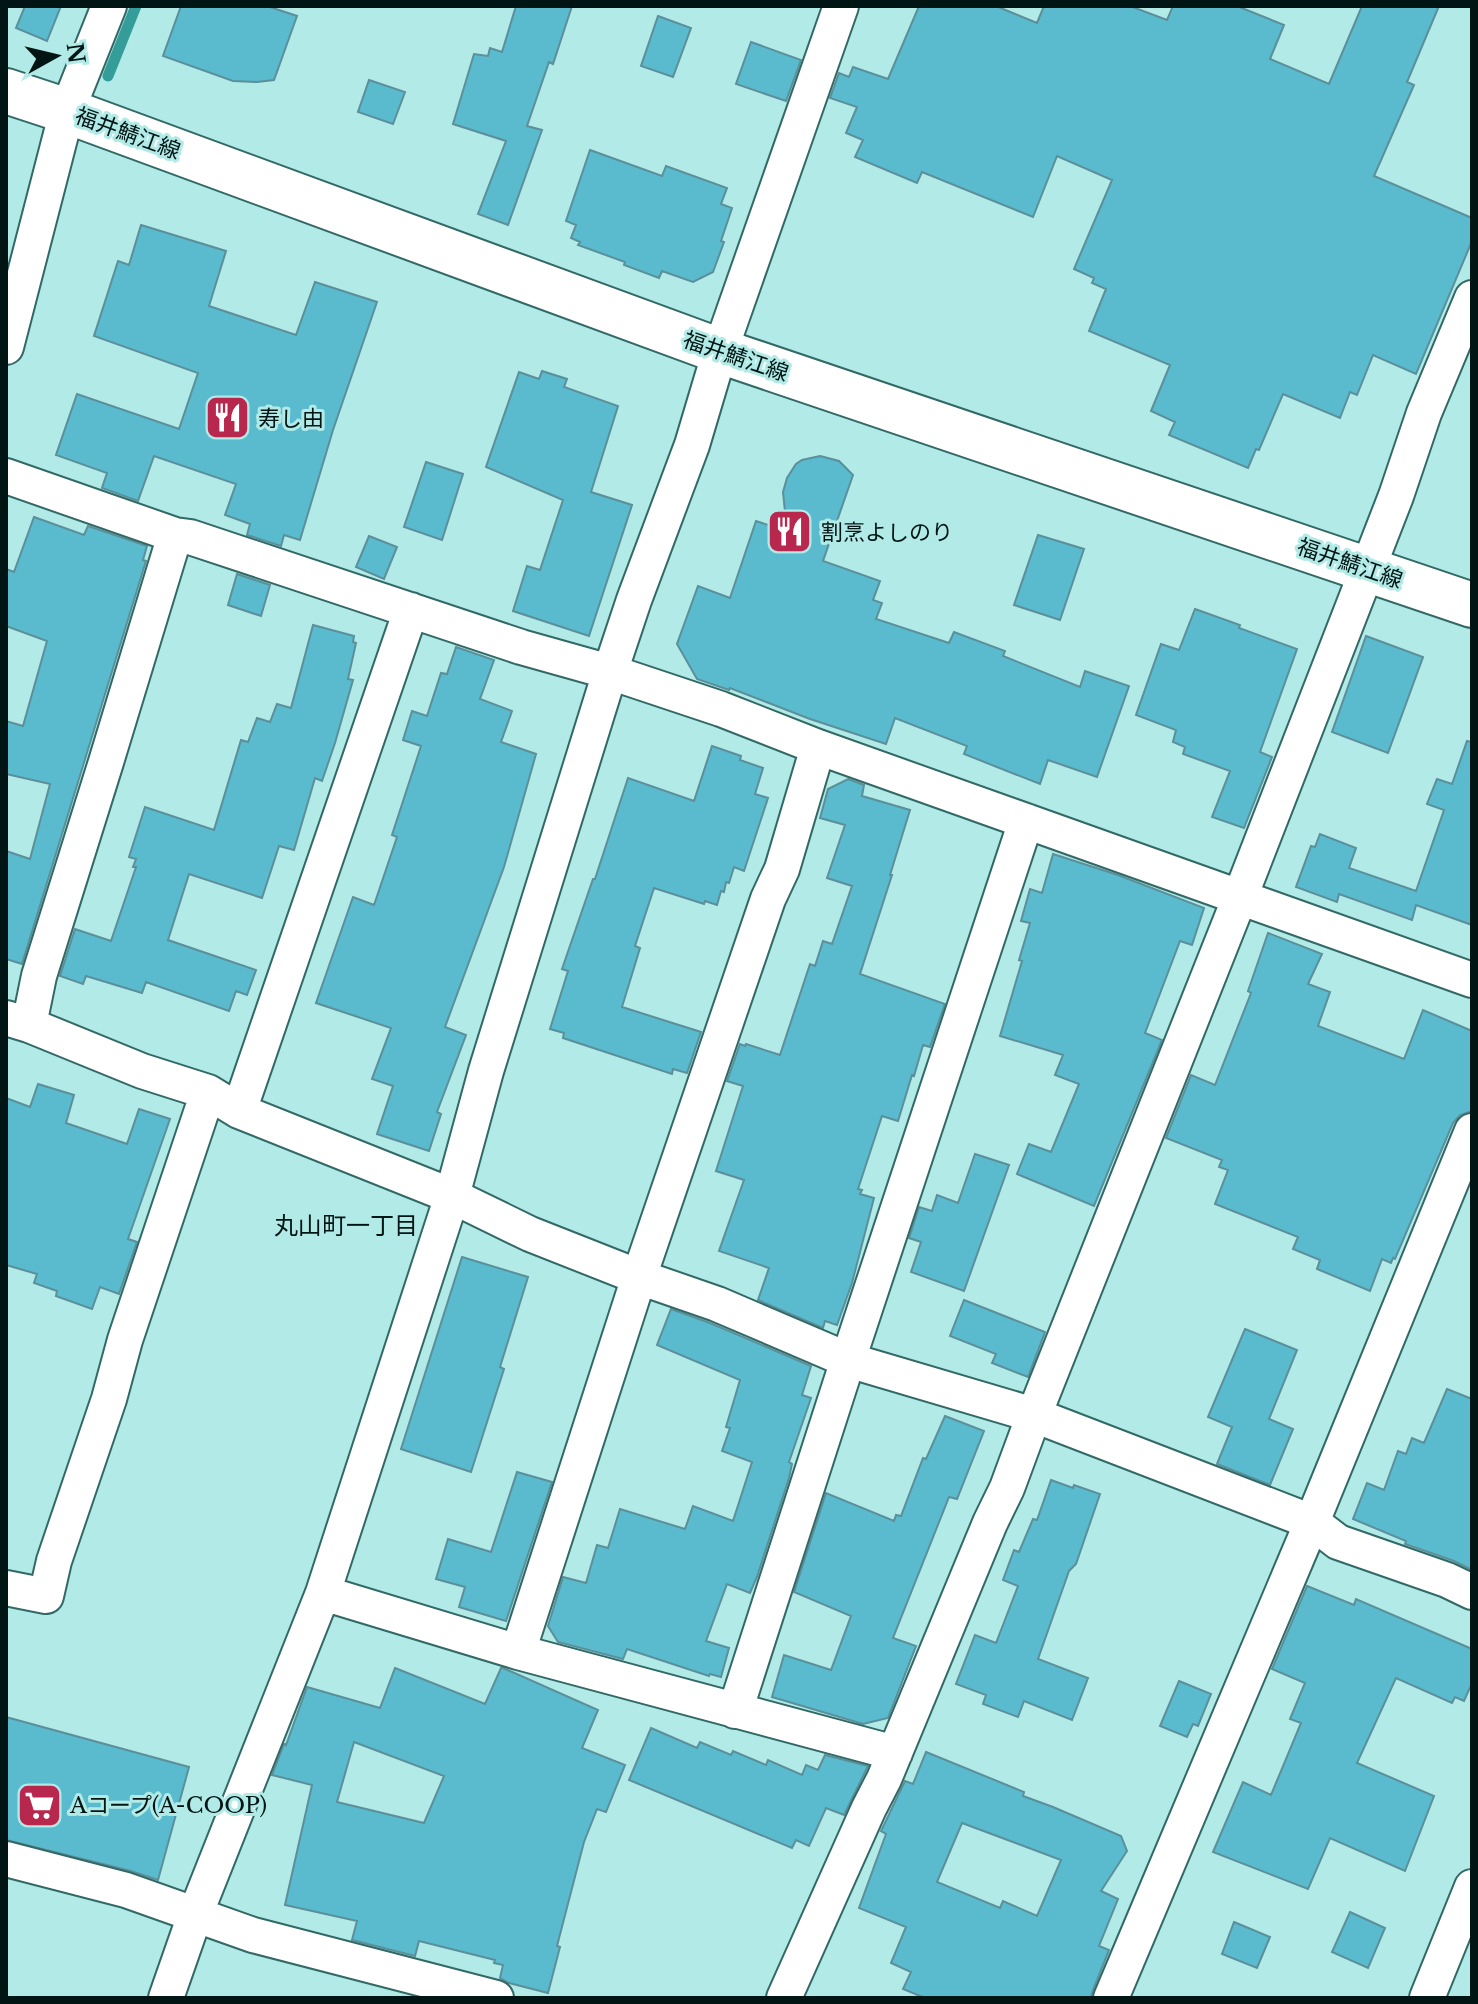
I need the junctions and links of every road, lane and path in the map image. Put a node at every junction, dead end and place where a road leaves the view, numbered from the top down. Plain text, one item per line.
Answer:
1 (109, 6) edge
2 (841, 6) edge
3 (6, 91) edge
4 (67, 111) junction
5 (1472, 298) edge
6 (6, 347) edge
7 (720, 351) junction
8 (6, 476) edge
9 (175, 535) junction
10 (1367, 568) junction
11 (1472, 605) edge
12 (411, 610) junction
13 (610, 672) junction
14 (818, 747) junction
15 (1026, 821) junction
16 (1240, 897) junction
17 (1472, 980) edge
18 (18, 1022) edge
19 (208, 1092) junction
20 (239, 1111) junction
21 (1472, 1131) edge
22 (452, 1196) junction
23 (639, 1277) junction
24 (848, 1360) junction
25 (1034, 1415) junction
26 (1312, 1522) junction
27 (6, 1588) edge
28 (1472, 1592) edge
29 (323, 1593) junction
30 (518, 1652) junction
31 (735, 1711) junction
32 (895, 1753) junction
33 (6, 1859) edge
34 (1472, 1887) edge
35 (195, 1915) junction
36 (166, 1998) edge
37 (496, 1998) edge
38 (784, 1998) edge
39 (1111, 1998) edge
40 (1427, 1998) edge

1 - 4 street
2 - 7 street
3 - 4 main road, 福井鯖江線
4 - 6 street
4 - 7 main road, 福井鯖江線
5 - 10 street
7 - 10 main road, 福井鯖江線
7 - 13 street
8 - 9 street
9 - 12 street
9 - 18 street
10 - 11 main road, 福井鯖江線
10 - 16 street
12 - 13 street
12 - 20 street
13 - 14 street
13 - 22 street
14 - 15 street
14 - 23 street
15 - 16 street
15 - 24 street
16 - 17 street
16 - 25 street
18 - 19 street
19 - 20 street
19 - 27 street
20 - 22 street
21 - 26 street
22 - 23 street
22 - 29 street
23 - 24 street
23 - 30 street
24 - 25 street
24 - 31 street
25 - 26 street
25 - 32 street
26 - 28 street
26 - 39 street
29 - 30 street
29 - 35 street
30 - 31 street
31 - 32 street
32 - 38 street
33 - 35 street
34 - 40 street
35 - 36 street
35 - 37 street

